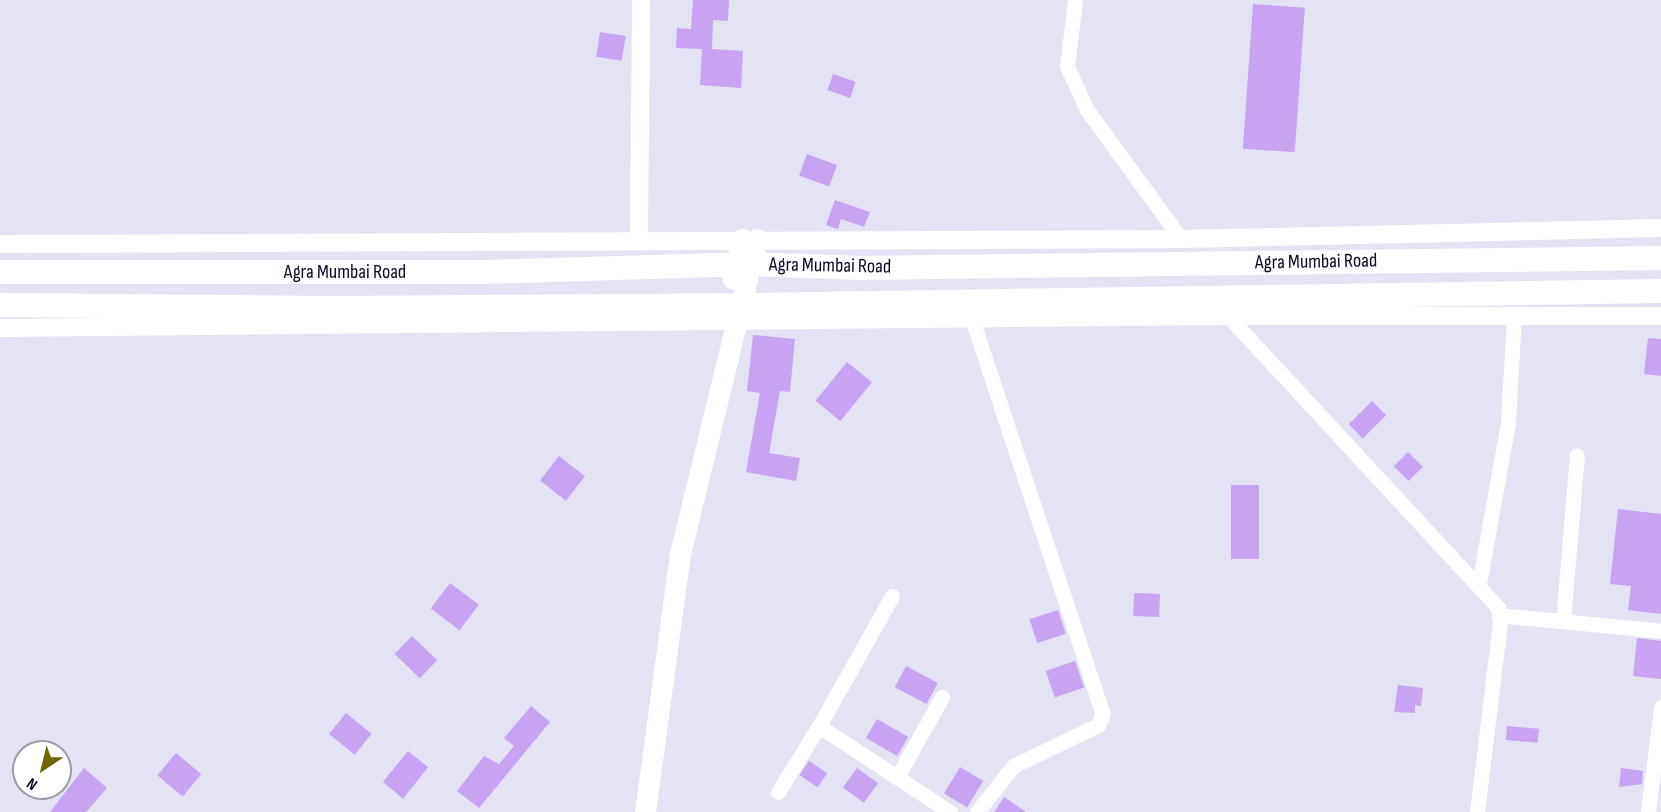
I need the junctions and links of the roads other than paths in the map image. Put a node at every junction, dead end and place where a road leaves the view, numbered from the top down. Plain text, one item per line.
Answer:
1 (641, 0) edge
2 (1075, 0) edge
3 (1661, 228) edge
4 (639, 239) junction
5 (750, 239) junction
6 (1181, 239) junction
7 (0, 244) edge
8 (1661, 258) edge
9 (743, 264) junction
10 (0, 273) edge
11 (1661, 291) edge
12 (0, 305) edge
13 (732, 314) junction
14 (1228, 316) junction
15 (1514, 316) junction
16 (1661, 316) edge
17 (972, 319) junction
18 (0, 328) edge
19 (1577, 456) dead end
20 (1479, 584) junction
21 (892, 597) dead end
22 (1499, 615) junction
23 (1563, 621) junction
24 (1661, 631) edge
25 (942, 697) dead end
26 (1661, 707) edge
27 (819, 726) junction
28 (897, 777) junction
29 (778, 792) dead end
30 (631, 812) edge
31 (645, 812) edge
32 (950, 812) edge
33 (977, 812) edge
34 (1477, 812) edge
35 (1648, 812) edge

1 - 4 street
2 - 6 street
3 - 6 street
4 - 5 street
4 - 7 street
5 - 6 street
5 - 9 main road
8 - 9 highway, Agra Mumbai Road
9 - 10 highway, Agra Mumbai Road
9 - 13 main road
11 - 13 highway, Agra Mumbai Road
12 - 13 highway, Agra Mumbai Road
13 - 17 street
13 - 18 street
13 - 30 main road
13 - 31 main road
14 - 15 street
14 - 17 street
14 - 20 street
15 - 16 street
15 - 20 street
17 - 33 street
19 - 23 street
20 - 22 street
21 - 27 street
22 - 23 street
22 - 34 street
23 - 24 street
25 - 28 street
26 - 35 street
27 - 28 street
27 - 29 street
28 - 32 street

